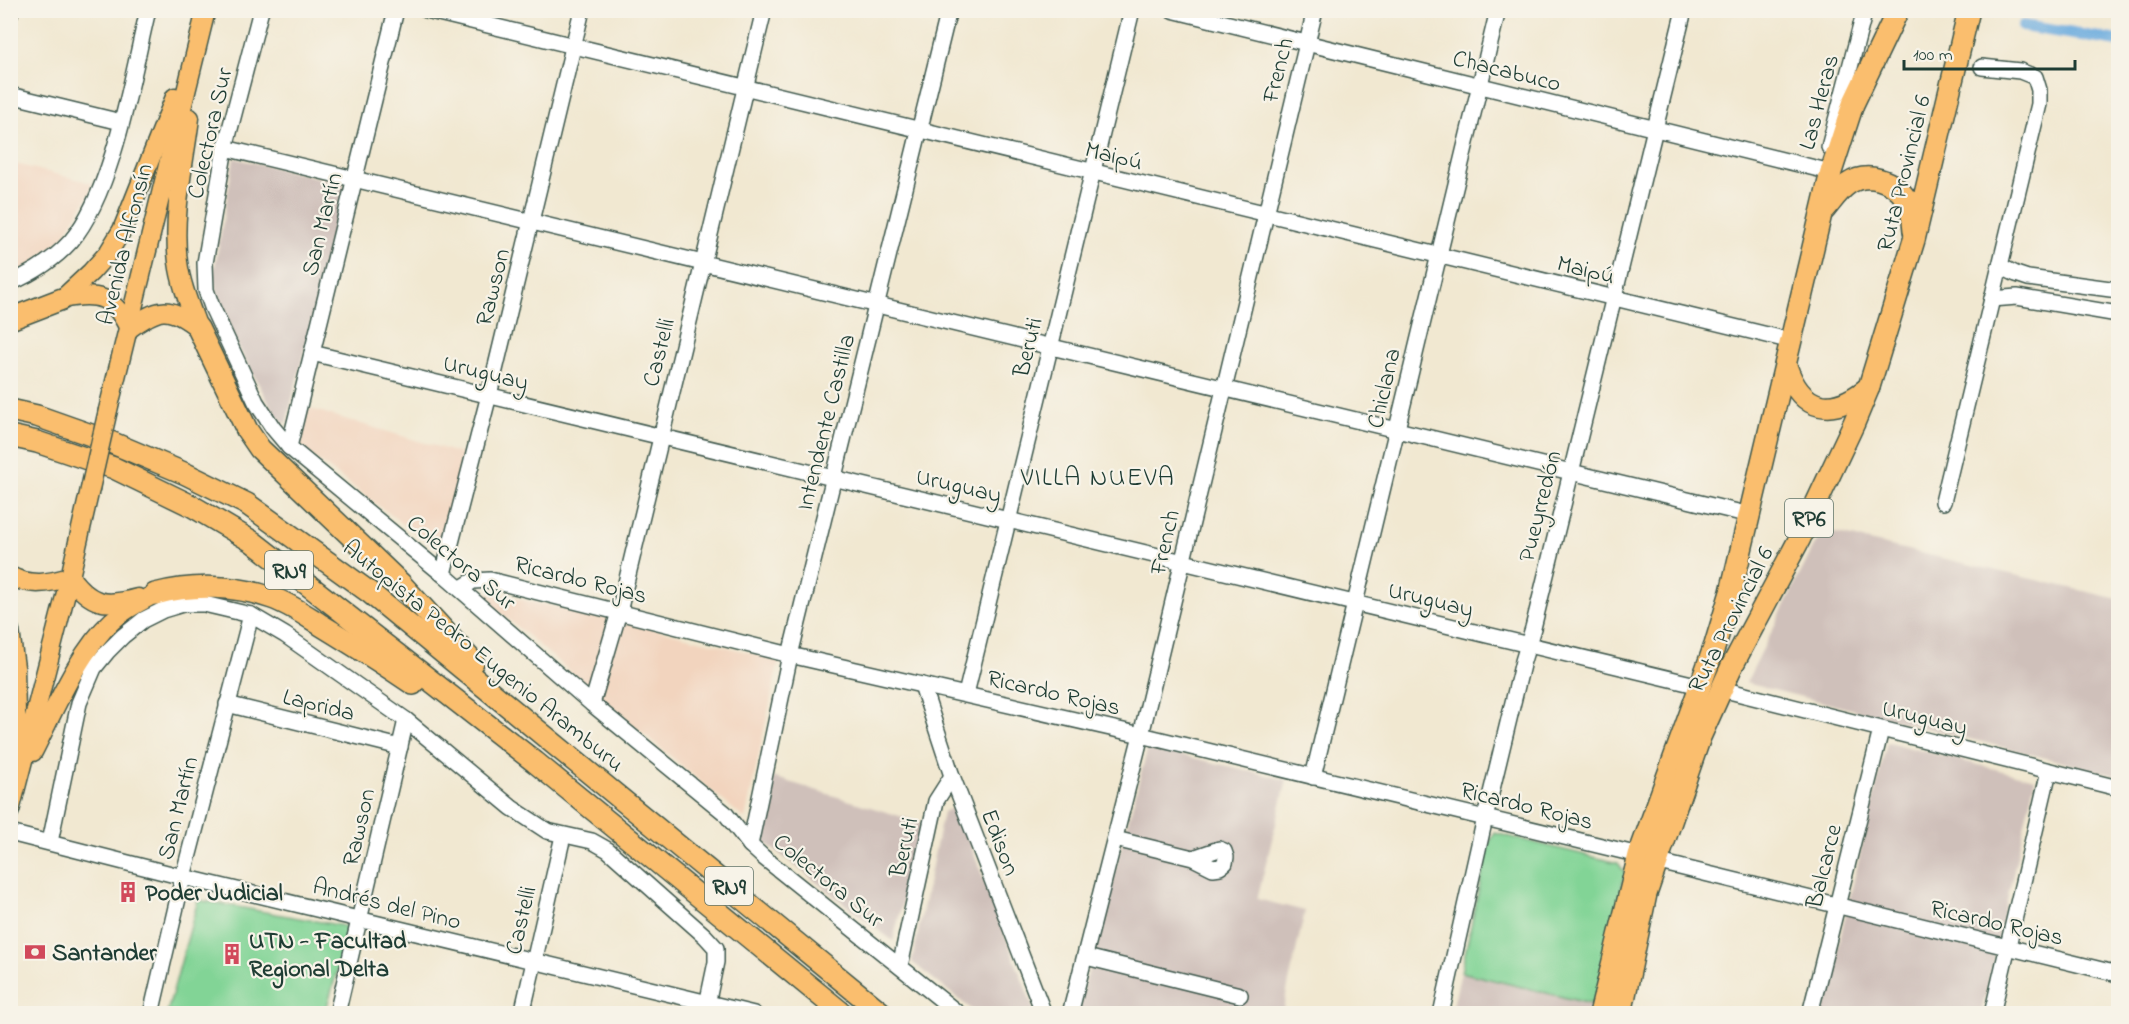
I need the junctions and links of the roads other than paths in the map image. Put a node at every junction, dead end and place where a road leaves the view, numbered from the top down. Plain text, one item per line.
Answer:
1 (148, 10) edge
2 (206, 10) edge
3 (261, 10) edge
4 (396, 10) edge
5 (426, 10) edge
6 (582, 10) edge
7 (764, 10) edge
8 (949, 10) edge
9 (1132, 10) edge
10 (1172, 10) edge
11 (1315, 10) edge
12 (1498, 10) edge
13 (1684, 10) edge
14 (1864, 10) edge
15 (1898, 10) edge
16 (1970, 10) edge
17 (199, 39) junction
18 (1307, 44) junction
19 (573, 46) junction
20 (1982, 67) dead end
21 (1480, 86) junction
22 (746, 88) junction
23 (10, 95) edge
24 (121, 122) junction
25 (1655, 129) junction
26 (920, 130) junction
27 (225, 148) junction
28 (1827, 172) junction
29 (1093, 173) junction
30 (355, 179) junction
31 (1823, 211) junction
32 (1266, 215) junction
33 (531, 222) junction
34 (1914, 240) junction
35 (1438, 256) junction
36 (703, 263) junction
37 (2000, 266) junction
38 (10, 283) edge
39 (2118, 290) edge
40 (62, 299) junction
41 (1613, 299) junction
42 (1992, 299) junction
43 (876, 305) junction
44 (2118, 314) edge
45 (10, 319) edge
46 (198, 328) junction
47 (129, 330) junction
48 (1792, 342) junction
49 (1051, 347) junction
50 (312, 353) junction
51 (1786, 366) junction
52 (1869, 387) junction
53 (1224, 389) junction
54 (489, 395) junction
55 (10, 410) edge
56 (1396, 430) junction
57 (10, 436) edge
58 (661, 437) junction
59 (289, 447) junction
60 (1571, 472) junction
61 (834, 478) junction
62 (1943, 502) dead end
63 (1750, 515) junction
64 (1008, 520) junction
65 (1182, 562) junction
66 (443, 574) junction
67 (10, 576) edge
68 (70, 577) junction
69 (460, 589) junction
70 (155, 594) junction
71 (1355, 603) junction
72 (619, 612) junction
73 (250, 615) junction
74 (10, 631) edge
75 (1528, 645) junction
76 (790, 655) junction
77 (922, 685) junction
78 (1700, 687) junction
79 (1721, 690) junction
80 (494, 692) junction
81 (966, 694) junction
82 (227, 704) junction
83 (592, 704) junction
84 (406, 720) junction
85 (1881, 730) junction
86 (1142, 735) junction
87 (400, 747) junction
88 (535, 762) junction
89 (2049, 771) junction
90 (952, 776) junction
91 (1313, 777) junction
92 (17, 783) junction
93 (2118, 788) edge
94 (10, 811) edge
95 (1485, 818) junction
96 (10, 833) edge
97 (562, 836) junction
98 (1115, 839) junction
99 (50, 842) junction
100 (750, 845) junction
101 (1193, 858) dead end
102 (1647, 858) junction
103 (183, 877) junction
104 (1836, 906) junction
105 (359, 919) junction
106 (2008, 947) junction
107 (1086, 957) junction
108 (534, 961) junction
109 (900, 966) junction
110 (2118, 974) edge
111 (1240, 995) dead end
112 (706, 1008) edge
113 (151, 1014) edge
114 (337, 1014) edge
115 (522, 1014) edge
116 (754, 1014) edge
117 (843, 1014) edge
118 (883, 1014) edge
119 (959, 1014) edge
120 (1044, 1014) edge
121 (1070, 1014) edge
122 (1442, 1014) edge
123 (1600, 1014) edge
124 (1621, 1014) edge
125 (1810, 1014) edge
126 (1992, 1014) edge

1 - 24 street
2 - 17 main road, Avenida Alfonsín
3 - 27 street, Colectora Sur
4 - 30 street, San Martín
5 - 19 street, Maipú
6 - 19 street, Rawson
7 - 22 street, Castelli
8 - 26 street, Intendente Castilla
9 - 29 street, Beruti
10 - 18 street, Chacabuco
11 - 18 street, French
12 - 21 street, Chiclana
13 - 25 street, Pueyrredón
14 - 28 street, Las Heras
15 - 28 highway, Ruta Provincial 6 / RP6
16 - 34 highway, Ruta Provincial 6 / RP6
17 - 40 main road
17 - 46 main road
17 - 47 main road, Avenida Alfonsín
18 - 21 street, Chacabuco
18 - 32 street, French
19 - 22 street, Maipú
19 - 33 street, Rawson
20 - 37 street
21 - 25 street, Chacabuco
21 - 35 street, Chiclana
22 - 26 street, Maipú
22 - 36 street, Castelli
23 - 24 street
24 - 38 street
25 - 28 street, Chacabuco
25 - 41 street, Pueyrredón
26 - 29 street, Maipú
26 - 43 street, Intendente Castilla
27 - 30 street
27 - 59 street, Colectora Sur
28 - 31 highway, Ruta Provincial 6 / RP6
29 - 32 street, Maipú
29 - 49 street, Beruti
30 - 33 street
30 - 50 street, San Martín
31 - 34 highway
31 - 48 highway, Ruta Provincial 6 / RP6
32 - 35 street, Maipú
32 - 53 street, French
33 - 36 street
33 - 54 street, Rawson
34 - 52 highway, Ruta Provincial 6 / RP6
35 - 41 street, Maipú
35 - 56 street, Chiclana
36 - 43 street
36 - 58 street, Castelli
37 - 39 street
37 - 42 street
40 - 45 highway
40 - 47 main road
41 - 48 street, Maipú
41 - 60 street, Pueyrredón
42 - 44 street
42 - 62 street
43 - 49 street
43 - 61 street, Intendente Castilla
46 - 47 main road
46 - 80 highway
47 - 68 main road, Avenida Alfonsín, bridge
48 - 51 highway, Ruta Provincial 6 / RP6
49 - 53 street
49 - 64 street, Beruti
50 - 54 street, Uruguay
50 - 59 street, San Martín
51 - 52 highway
51 - 63 highway, Ruta Provincial 6 / RP6
52 - 79 highway, Ruta Provincial 6 / RP6
53 - 56 street
53 - 65 street, French
54 - 58 street, Uruguay
54 - 66 street, Rawson
55 - 80 highway, Autopista Pedro Eugenio Aramburu / RN9
56 - 60 street
56 - 71 street, Chiclana
57 - 88 highway, RN9
58 - 61 street, Uruguay
58 - 72 street, Castelli
59 - 66 street, Colectora Sur
60 - 63 street
60 - 75 street, Pueyrredón
61 - 64 street, Uruguay
61 - 76 street, Intendente Castilla
63 - 78 highway, Ruta Provincial 6 / RP6
64 - 65 street, Uruguay
64 - 81 street, Beruti
65 - 71 street, Uruguay
65 - 86 street, French
66 - 69 street, Colectora Sur
67 - 68 main road
68 - 70 main road
68 - 92 main road, Avenida Alfonsín
69 - 72 street, Ricardo Rojas
69 - 83 street, Colectora Sur
70 - 88 highway
70 - 92 main road
71 - 75 street, Uruguay
71 - 91 street, Chiclana
72 - 76 street, Ricardo Rojas
72 - 83 street, Castelli
73 - 82 street, San Martín
73 - 84 street
73 - 99 street
74 - 92 main road
75 - 78 street, Uruguay
75 - 95 street, Pueyrredón
76 - 77 street, Ricardo Rojas
76 - 100 street, Intendente Castilla
77 - 81 street, Ricardo Rojas
77 - 90 street, Edison
78 - 102 highway, Ruta Provincial 6 / RP6
79 - 85 street, Uruguay
79 - 102 highway, Ruta Provincial 6 / RP6
80 - 118 highway, Autopista Pedro Eugenio Aramburu / RN9
81 - 86 street, Ricardo Rojas
82 - 87 street, Laprida
82 - 103 street, San Martín
83 - 100 street, Colectora Sur
84 - 87 street, Rawson
84 - 97 street
85 - 89 street, Uruguay
85 - 104 street, Balcarce
86 - 91 street, Ricardo Rojas
86 - 98 street, French
87 - 105 street, Rawson
88 - 117 highway, RN9
89 - 93 street, Uruguay
89 - 106 street
90 - 109 street, Beruti
90 - 120 street, Edison
91 - 95 street, Ricardo Rojas
92 - 94 main road
95 - 102 street, Ricardo Rojas
95 - 122 street, Pueyrredón
96 - 99 street, Andrés del Pino
97 - 108 street, Castelli
97 - 112 street
98 - 101 street
98 - 107 street, French
99 - 103 street, Andrés del Pino
100 - 109 street, Colectora Sur
102 - 104 street, Ricardo Rojas
102 - 123 highway, Ruta Provincial 6 / RP6
102 - 124 highway, Ruta Provincial 6 / RP6
103 - 105 street, Andrés del Pino
103 - 113 street, San Martín
104 - 106 street, Ricardo Rojas
104 - 125 street, Balcarce
105 - 108 street, Andrés del Pino
105 - 114 street, Rawson
106 - 110 street, Ricardo Rojas
106 - 126 street
107 - 111 street
107 - 121 street, French
108 - 112 street, Andrés del Pino
108 - 115 street, Castelli
109 - 119 street, Colectora Sur
112 - 116 street, Andrés del Pino

